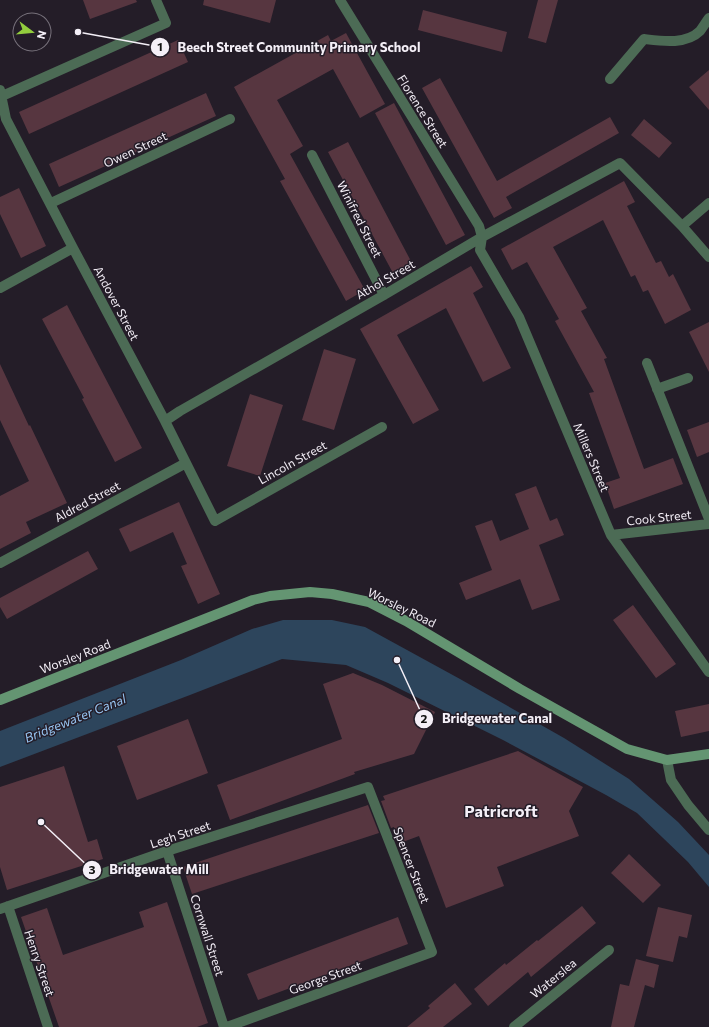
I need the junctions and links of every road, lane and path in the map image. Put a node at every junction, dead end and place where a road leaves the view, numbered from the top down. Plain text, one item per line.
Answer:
1 (156, 0) edge
2 (340, 0) edge
3 (709, 18) edge
4 (610, 79) dead end
5 (0, 95) edge
6 (230, 119) dead end
7 (312, 155) dead end
8 (709, 202) edge
9 (51, 203) junction
10 (682, 226) junction
11 (482, 237) junction
12 (73, 248) junction
13 (709, 257) edge
14 (0, 288) edge
15 (384, 295) junction
16 (647, 363) dead end
17 (688, 378) dead end
18 (658, 389) junction
19 (165, 421) junction
20 (382, 426) dead end
21 (186, 463) junction
22 (709, 519) edge
23 (215, 521) joint
24 (709, 524) edge
25 (611, 535) junction
26 (0, 563) edge
27 (709, 672) edge
28 (0, 700) edge
29 (709, 754) edge
30 (667, 760) junction
31 (368, 786) joint
32 (709, 830) edge
33 (167, 851) junction
34 (4, 908) edge
35 (609, 950) dead end
36 (432, 952) joint
37 (48, 1027) edge
38 (224, 1027) edge
39 (227, 1027) edge
40 (514, 1027) edge

1 - 5 street
2 - 11 street, Florence Street
3 - 4 street
5 - 9 street, Andover Street
6 - 9 street, Owen Street
7 - 15 street, Winifred Street
8 - 10 street
9 - 12 street, Andover Street
10 - 11 street, Athol Street
10 - 13 street
11 - 15 street, Athol Street
11 - 25 street, Millers Street
12 - 14 street
12 - 19 street, Andover Street
15 - 19 street, Athol Street
16 - 18 street
17 - 18 street
18 - 22 street
19 - 21 street, Andover Street
20 - 23 street, Lincoln Street
21 - 23 street, Andover Street
21 - 26 street, Aldred Street
24 - 25 street, Cook Street
25 - 27 street, Millers Street
28 - 30 main road, Worsley Road
29 - 30 main road, Worsley Road
30 - 32 street
31 - 33 street, Legh Street
31 - 36 street, Spencer Street
33 - 34 street, Legh Street
33 - 38 street, Cornwall Street
34 - 37 street, Henry Street
35 - 40 street, Waterslea
36 - 39 street, George Street

